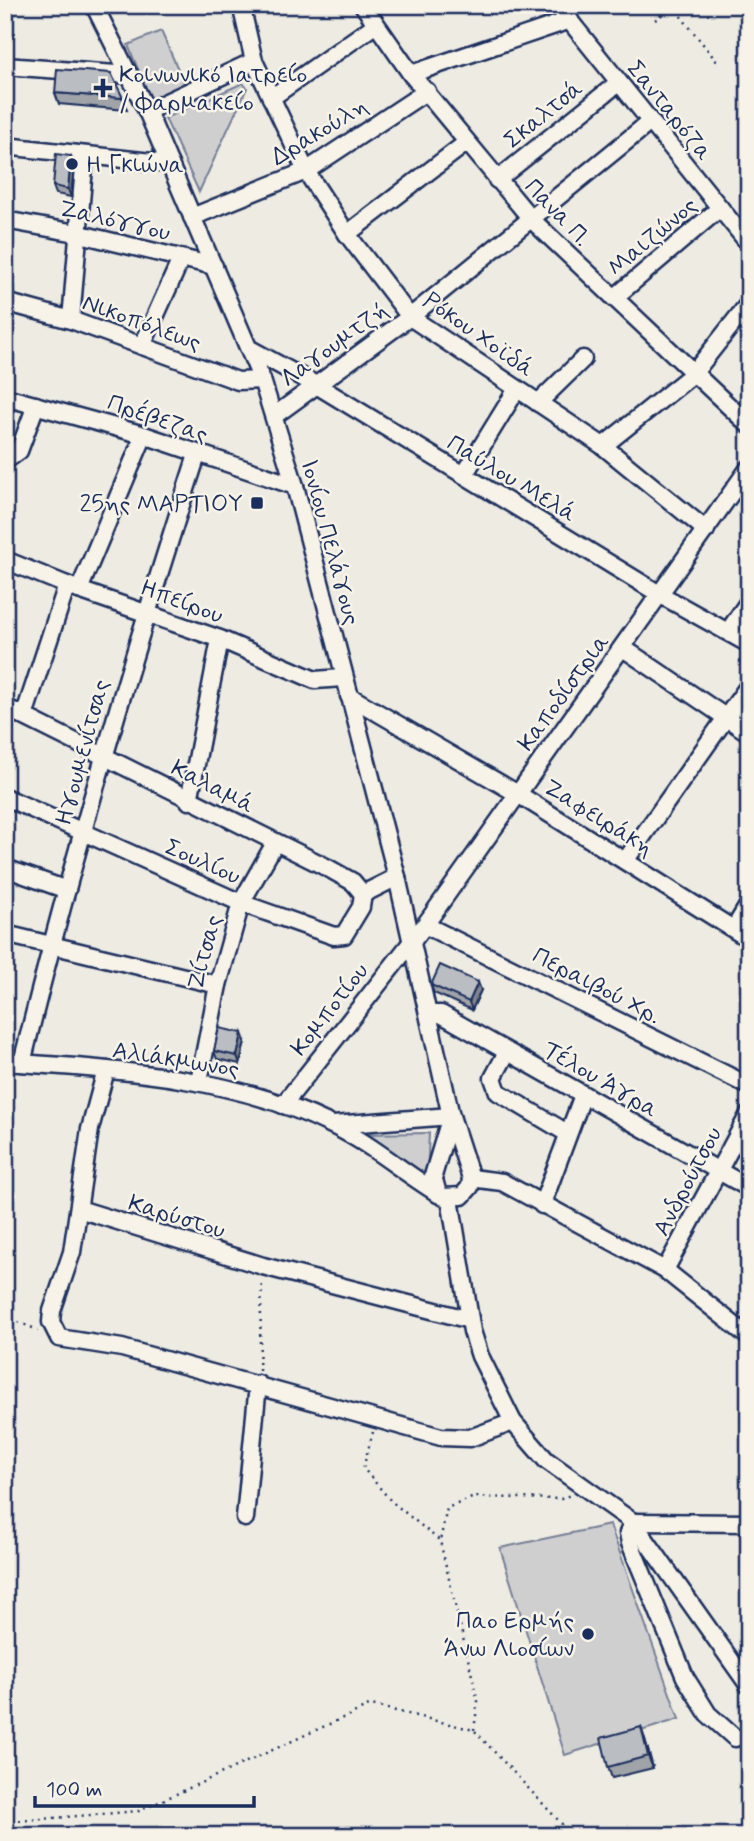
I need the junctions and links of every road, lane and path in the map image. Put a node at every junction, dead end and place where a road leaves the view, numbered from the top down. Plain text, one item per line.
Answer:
1 (94, 5) edge
2 (241, 5) edge
3 (363, 5) edge
4 (557, 5) edge
5 (629, 5) edge
6 (673, 6) edge
7 (615, 10) dead end
8 (569, 20) junction
9 (654, 20) dead end
10 (375, 25) junction
11 (254, 61) junction
12 (718, 63) dead end
13 (5, 66) edge
14 (411, 74) junction
15 (130, 75) junction
16 (618, 83) junction
17 (427, 91) junction
18 (271, 98) junction
19 (147, 111) junction
20 (650, 122) junction
21 (466, 143) junction
22 (5, 146) edge
23 (85, 155) junction
24 (170, 164) junction
25 (306, 171) junction
26 (497, 180) junction
27 (720, 208) junction
28 (192, 217) junction
29 (5, 220) edge
30 (532, 220) junction
31 (76, 233) junction
32 (347, 234) junction
33 (749, 243) edge
34 (181, 259) junction
35 (214, 266) junction
36 (614, 298) junction
37 (5, 302) edge
38 (749, 303) edge
39 (410, 317) junction
40 (71, 320) junction
41 (142, 346) junction
42 (251, 350) junction
43 (583, 359) dead end
44 (693, 373) junction
45 (262, 380) junction
46 (318, 386) junction
47 (517, 389) junction
48 (5, 397) edge
49 (538, 403) junction
50 (36, 405) junction
51 (274, 416) junction
52 (749, 425) edge
53 (145, 435) junction
54 (603, 446) junction
55 (197, 455) junction
56 (5, 461) edge
57 (749, 468) edge
58 (464, 475) junction
59 (295, 486) junction
60 (706, 530) junction
61 (5, 560) edge
62 (73, 588) junction
63 (661, 595) junction
64 (749, 601) edge
65 (145, 612) junction
66 (728, 632) junction
67 (220, 639) junction
68 (749, 644) edge
69 (623, 648) junction
70 (343, 678) junction
71 (749, 685) edge
72 (349, 696) junction
73 (5, 707) edge
74 (24, 716) junction
75 (726, 718) junction
76 (749, 733) edge
77 (103, 756) junction
78 (518, 794) junction
79 (5, 797) edge
80 (189, 801) junction
81 (84, 834) junction
82 (275, 843) junction
83 (625, 861) junction
84 (5, 868) edge
85 (397, 877) junction
86 (67, 890) junction
87 (363, 894) junction
88 (241, 903) junction
89 (749, 904) edge
90 (425, 925) junction
91 (734, 929) junction
92 (5, 934) edge
93 (749, 939) edge
94 (412, 940) junction
95 (51, 944) junction
96 (218, 985) junction
97 (429, 1014) junction
98 (507, 1052) junction
99 (13, 1062) edge
100 (106, 1070) junction
101 (199, 1081) junction
102 (749, 1086) edge
103 (583, 1095) junction
104 (283, 1105) junction
105 (749, 1114) edge
106 (451, 1116) junction
107 (333, 1125) junction
108 (567, 1133) junction
109 (717, 1171) junction
110 (471, 1178) junction
111 (749, 1188) edge
112 (444, 1196) junction
113 (542, 1205) junction
114 (79, 1209) junction
115 (263, 1266) junction
116 (665, 1270) junction
117 (5, 1317) edge
118 (470, 1320) junction
119 (54, 1330) junction
120 (749, 1337) edge
121 (258, 1384) junction
122 (376, 1420) junction
123 (513, 1422) junction
124 (586, 1488) junction
125 (245, 1518) dead end
126 (633, 1521) junction
127 (749, 1523) edge
128 (440, 1541) junction
129 (747, 1686) edge
130 (474, 1730) junction
131 (735, 1738) dead end
132 (5, 1822) edge
133 (573, 1836) edge

1 - 15 street, Ιονίου Πελάγους
2 - 11 street, Ρόκου Χοϊδά
3 - 10 street, Πανα Π.
4 - 8 street, Σανταρόζα
5 - 7 path
6 - 9 path
6 - 12 path
8 - 14 street
8 - 16 street, Σανταρόζα
10 - 14 street, Πανα Π.
10 - 18 street
11 - 18 street, Ρόκου Χοϊδά
11 - 19 street
13 - 15 street
14 - 17 street, Πανα Π.
15 - 19 street, Ιονίου Πελάγους
16 - 20 street, Σανταρόζα
16 - 26 street, Σκαλτσά
17 - 21 street, Πανα Π.
17 - 25 street, Δρακούλη
18 - 25 street, Ρόκου Χοϊδά
19 - 24 street, Ιονίου Πελάγους
20 - 27 street, Σανταρόζα
20 - 30 street, Λαγουμτζή
21 - 26 street, Πανα Π.
21 - 32 street, Σκαλτσά
22 - 23 street
23 - 24 street
23 - 31 street
24 - 28 street, Ιονίου Πελάγους
25 - 28 street, Δρακούλη
25 - 32 street, Ρόκου Χοϊδά
26 - 30 street, Πανα Π.
27 - 33 street, Σανταρόζα
27 - 36 street, Μαιζώνος
28 - 35 street, Ιονίου Πελάγους
29 - 31 street, Ζαλόγγου
30 - 36 street, Πανα Π.
30 - 39 street, Λαγουμτζή
31 - 34 street, Ζαλόγγου
31 - 40 street
32 - 39 street, Ρόκου Χοϊδά
34 - 35 street, Ζαλόγγου
34 - 41 street
35 - 42 street, Ιονίου Πελάγους
36 - 44 street, Πανα Π.
37 - 40 street, Νικοπόλεως
38 - 44 street
39 - 46 street, Λαγουμτζή
39 - 47 street, Ρόκου Χοϊδά
40 - 41 street, Νικοπόλεως
41 - 45 street, Νικοπόλεως
42 - 45 street, Ιονίου Πελάγους
42 - 46 street, Παύλου Μελά
43 - 49 street
44 - 52 street, Πανα Π.
44 - 54 street
45 - 51 street, Ιονίου Πελάγους
46 - 51 street, Λαγουμτζή
46 - 58 street, Παύλου Μελά
47 - 49 street, Ρόκου Χοϊδά
47 - 58 street
48 - 50 street, Πρέβεζας
49 - 54 street, Ρόκου Χοϊδά
50 - 53 street, Πρέβεζας
50 - 56 street
51 - 59 street, Ιονίου Πελάγους
53 - 55 street, Πρέβεζας
53 - 62 street
54 - 60 street, Ρόκου Χοϊδά
55 - 59 street, Πρέβεζας
55 - 65 street, Ηγουμενίτσας
57 - 60 street, Καποδίστρια
58 - 63 street, Παύλου Μελά
59 - 70 street, Ιονίου Πελάγους
60 - 63 street, Καποδίστρια
61 - 62 street, Ηπείρου
62 - 65 street, Ηπείρου
62 - 74 street
63 - 66 street, Παύλου Μελά
63 - 69 street, Καποδίστρια
64 - 66 street
65 - 67 street, Ηπείρου
65 - 77 street, Ηγουμενίτσας
66 - 68 street, Παύλου Μελά
67 - 70 street, Ηπείρου
67 - 80 street
69 - 75 street
69 - 78 street, Καποδίστρια
70 - 72 street, Ιονίου Πελάγους
71 - 75 street
72 - 78 street, Ζαφειράκη
72 - 85 street, Ιονίου Πελάγους
73 - 74 street, Καλαμά
74 - 77 street, Καλαμά
75 - 76 street
75 - 83 street
77 - 80 street, Καλαμά
77 - 81 street, Ηγουμενίτσας
78 - 83 street, Ζαφειράκη
78 - 90 street, Καποδίστρια
79 - 81 street, Σουλίου
80 - 82 street, Καλαμά
81 - 86 street, Ηγουμενίτσας
81 - 88 street, Σουλίου
82 - 87 street, Καλαμά
82 - 88 street, Ζίτσας
83 - 91 street, Ζαφειράκη
84 - 86 street
85 - 87 street
85 - 94 street, Ιονίου Πελάγους
86 - 95 street, Ηγουμενίτσας
87 - 88 street, Σουλίου
88 - 96 street, Ζίτσας
89 - 91 street
90 - 94 street, Καποδίστρια
90 - 102 street, Περαιβού Χρ.
91 - 93 street, Ζαφειράκη
92 - 95 street
94 - 97 street, Ιονίου Πελάγους
94 - 104 street, Κομποτίου
95 - 96 street
95 - 99 street, Ηγουμενίτσας
96 - 101 street, Ζίτσας
97 - 98 street, Τέλου Άγρα
97 - 106 street, Ιονίου Πελάγους
98 - 103 street, Τέλου Άγρα
98 - 108 street
99 - 100 street, Αλιάκμωνος
100 - 101 street, Αλιάκμωνος
100 - 114 street
101 - 104 street, Αλιάκμωνος
103 - 108 street
103 - 109 street, Τέλου Άγρα
104 - 107 street, Αλιάκμωνος
105 - 109 street, Ανδρούτσου
106 - 107 street, Αλιάκμωνος
106 - 110 street, Ιονίου Πελάγους
106 - 112 street
107 - 112 street, Αλιάκμωνος
108 - 113 street
109 - 111 street, Τέλου Άγρα
109 - 116 street, Ανδρούτσου
110 - 112 street
110 - 113 street
112 - 118 street
113 - 116 street
114 - 115 street, Καρύστου
114 - 119 street
115 - 118 street, Καρύστου
115 - 121 path
116 - 120 street
117 - 119 path
118 - 123 street
119 - 121 street
121 - 122 street
121 - 125 street
122 - 123 street
122 - 128 path
123 - 124 street
124 - 126 street
124 - 128 path
126 - 127 street
126 - 129 street
126 - 131 street
128 - 130 path
130 - 132 path
130 - 133 path

